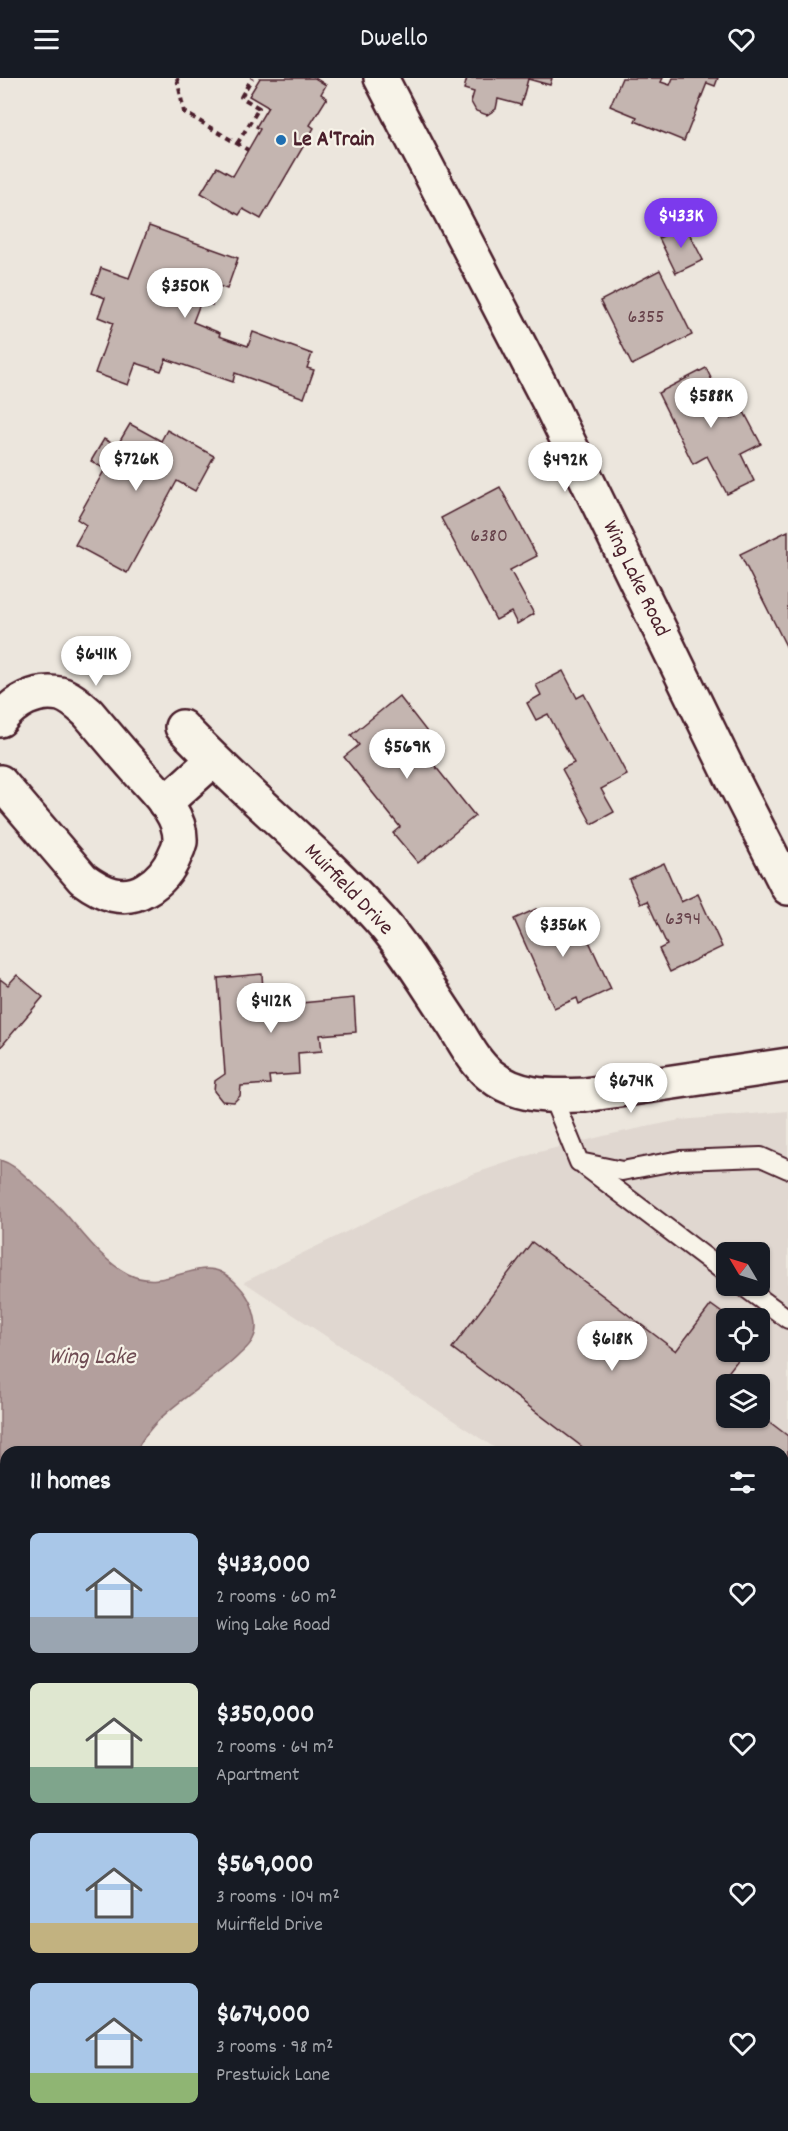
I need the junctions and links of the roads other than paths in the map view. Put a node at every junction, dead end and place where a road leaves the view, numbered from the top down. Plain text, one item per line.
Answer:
1 (381, 78) edge
2 (0, 720) edge
3 (182, 727) dead end
4 (213, 760) junction
5 (0, 782) edge
6 (165, 803) junction
7 (788, 888) edge
8 (788, 1065) edge
9 (552, 1096) junction
10 (579, 1161) junction
11 (788, 1169) edge
12 (716, 1265) edge
13 (757, 1296) edge
14 (788, 1319) edge

1 - 7 street, Wing Lake Road
2 - 6 street
3 - 4 street, Muirfield Drive
4 - 6 street
4 - 9 street, Muirfield Drive
5 - 6 street
8 - 9 street
9 - 10 lane
10 - 11 lane
10 - 12 lane
13 - 14 lane

